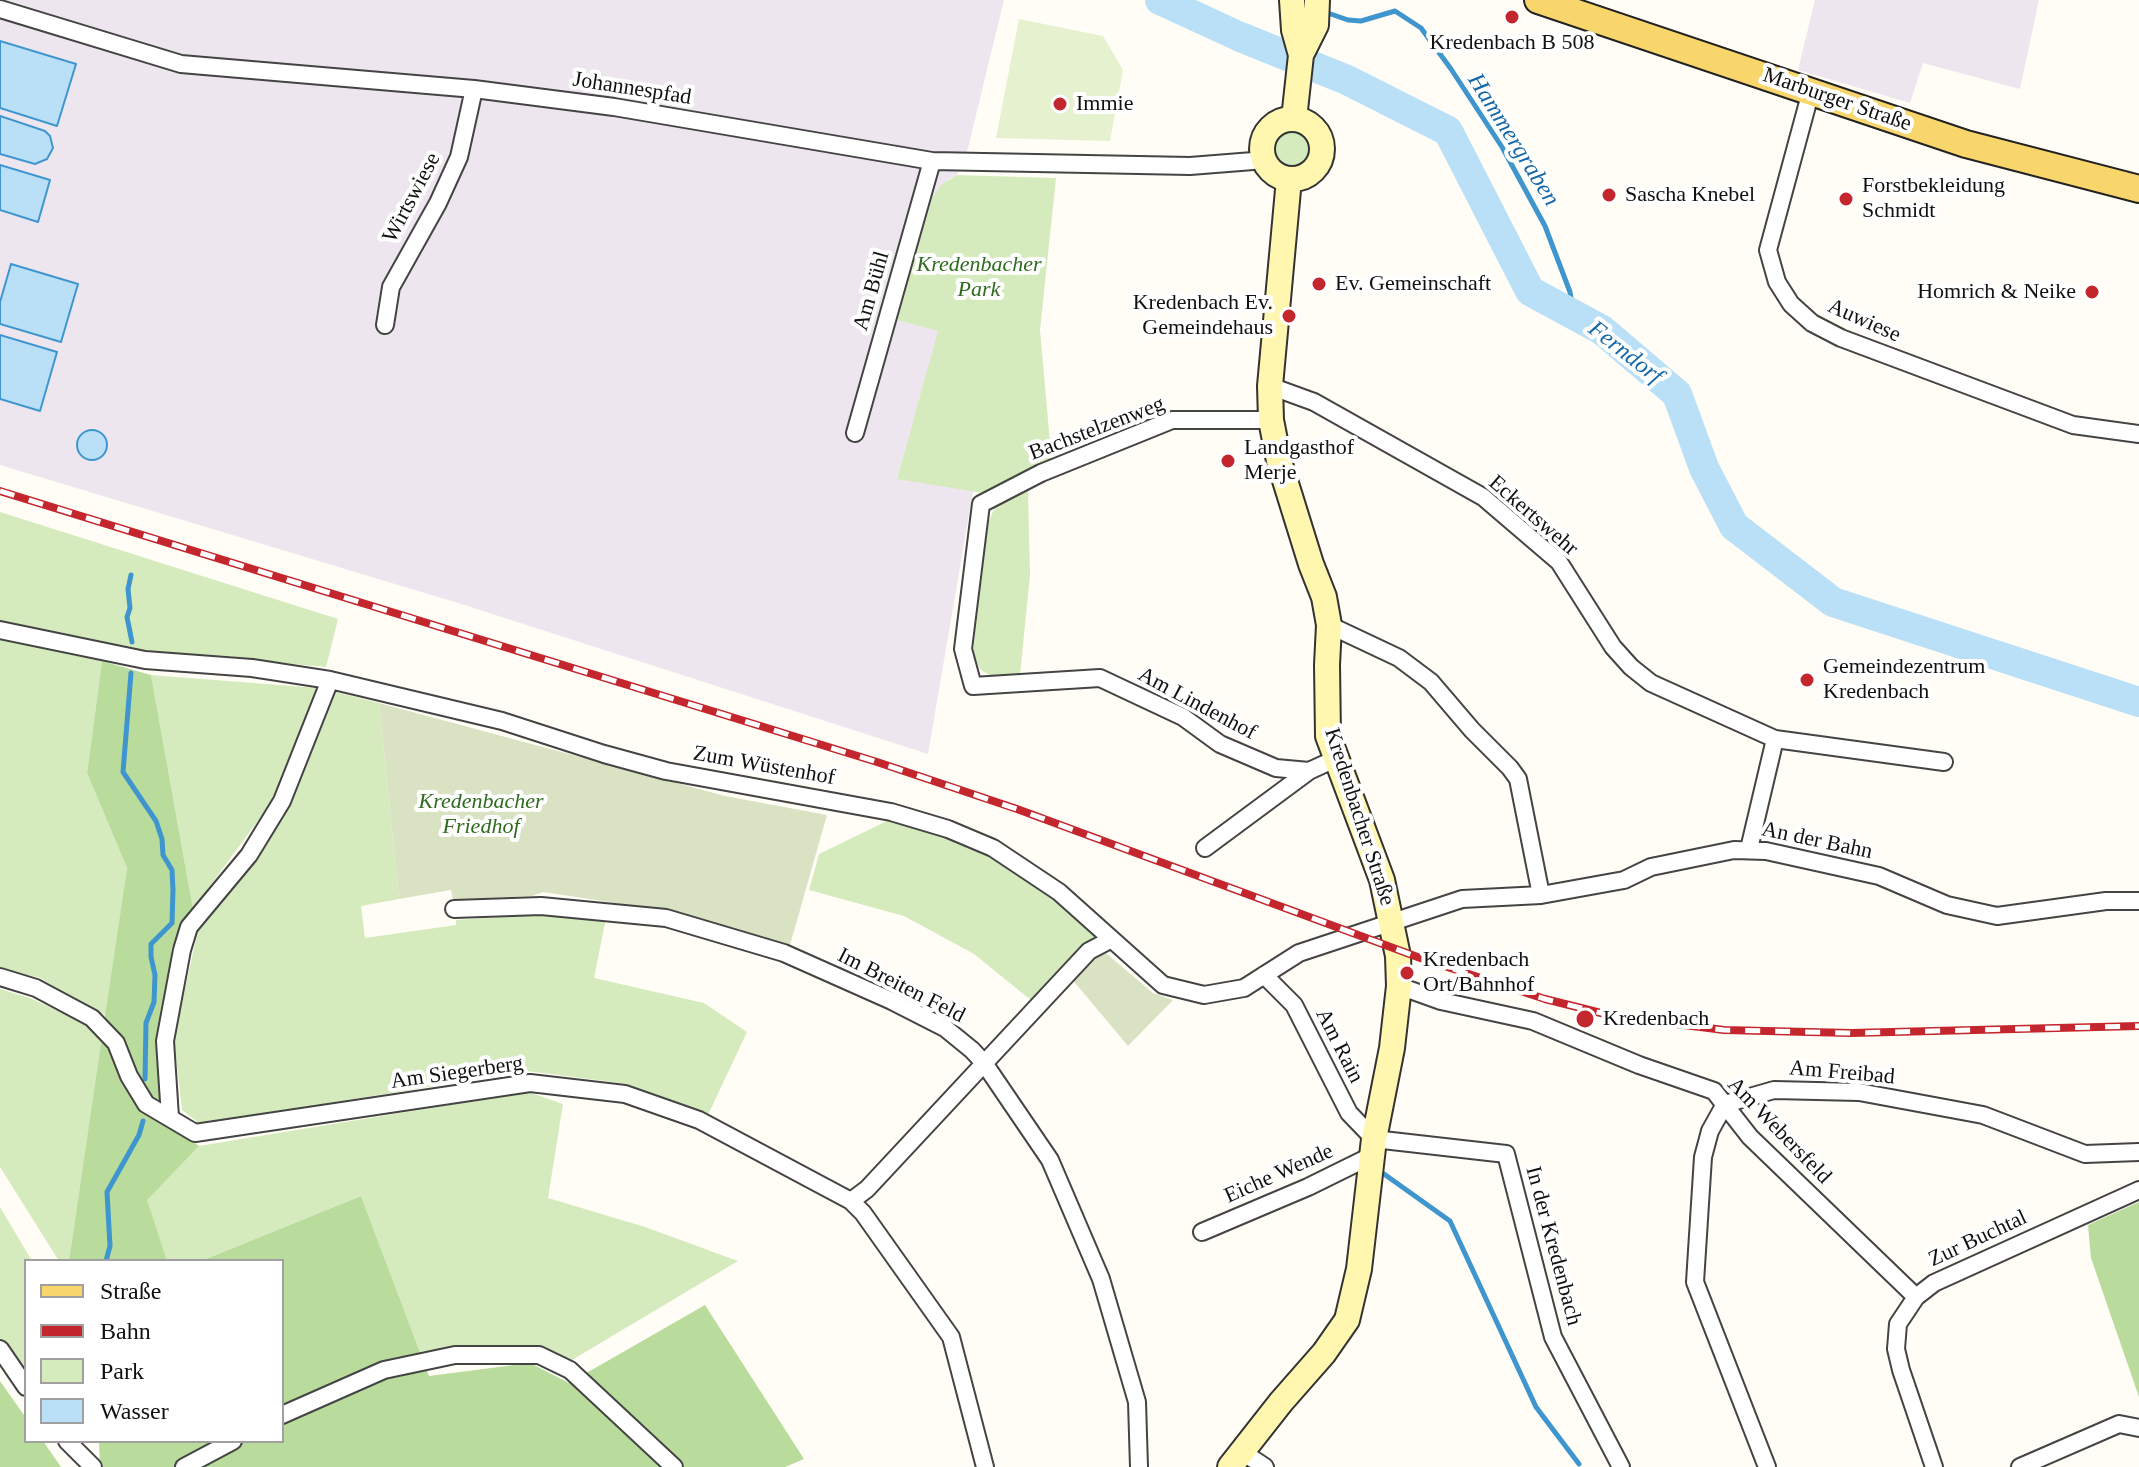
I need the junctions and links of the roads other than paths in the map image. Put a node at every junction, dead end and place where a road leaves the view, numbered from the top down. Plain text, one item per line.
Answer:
1 (1292, 0) edge
2 (1317, 0) edge
3 (1538, 0) edge
4 (0, 9) edge
5 (1301, 55) junction
6 (474, 89) junction
7 (1811, 91) junction
8 (1294, 119) junction
9 (1262, 158) junction
10 (932, 161) junction
11 (1289, 179) junction
12 (2139, 189) edge
13 (385, 325) dead end
14 (1270, 386) junction
15 (1271, 420) junction
16 (855, 433) dead end
17 (2139, 434) edge
18 (991, 498) joint
19 (1329, 625) junction
20 (0, 630) edge
21 (330, 680) junction
22 (1775, 739) junction
23 (1335, 759) junction
24 (1944, 762) dead end
25 (1309, 771) junction
26 (1205, 848) dead end
27 (1749, 849) junction
28 (1541, 895) junction
29 (2139, 901) edge
30 (454, 909) dead end
31 (1393, 922) junction
32 (1110, 940) junction
33 (1264, 975) junction
34 (0, 977) edge
35 (1399, 986) junction
36 (984, 1063) junction
37 (1725, 1104) junction
38 (170, 1117) junction
39 (1374, 1147) junction
40 (2139, 1152) edge
41 (2139, 1190) edge
42 (851, 1201) junction
43 (1202, 1232) dead end
44 (1916, 1297) junction
45 (0, 1349) edge
46 (24, 1384) edge
47 (284, 1414) edge
48 (2139, 1428) edge
49 (69, 1443) edge
50 (229, 1443) edge
51 (1235, 1459) edge
52 (93, 1467) edge
53 (184, 1467) edge
54 (674, 1467) edge
55 (985, 1467) edge
56 (1139, 1467) edge
57 (1265, 1467) edge
58 (1621, 1467) edge
59 (1767, 1467) edge
60 (1934, 1467) edge
61 (2020, 1467) edge

1 - 5 main road
2 - 5 main road
3 - 7 main road, Marburger Straße
4 - 6 street, Johannespfad
5 - 8 main road
6 - 10 street, Johannespfad
6 - 13 street, Wirtswiese
7 - 12 main road, Marburger Straße
7 - 17 street, Auwiese
8 - 9 main road
8 - 11 main road
9 - 10 street, Johannespfad
9 - 11 main road
10 - 16 street, Am Bühl
11 - 14 main road, Kredenbacher Straße
14 - 15 main road, Kredenbacher Straße
14 - 22 street, Eckertswehr
15 - 18 street, Bachstelzenweg
15 - 19 main road, Kredenbacher Straße
18 - 25 street, Am Lindenhof
19 - 23 main road, Kredenbacher Straße
19 - 28 street
20 - 21 street, Zum Wüstenhof
21 - 32 street, Zum Wüstenhof
21 - 38 street
22 - 24 street, Eckertswehr
22 - 27 street
23 - 25 street
23 - 31 main road, Kredenbacher Straße
25 - 26 street
27 - 28 street, An der Bahn
27 - 29 street, An der Bahn
28 - 31 street, An der Bahn
30 - 36 street, Im Breiten Feld
31 - 33 street, Zum Wüstenhof
31 - 35 main road, Kredenbacher Straße
32 - 33 street, Zum Wüstenhof
32 - 36 street
33 - 39 street, Am Rain
34 - 38 street, Am Siegerberg
35 - 37 street, Am Webersfeld
35 - 39 main road, Kredenbacher Straße
36 - 42 street
36 - 56 street, Im Breiten Feld
37 - 40 street, Am Freibad
37 - 44 street, Am Webersfeld
37 - 59 street
38 - 42 street, Am Siegerberg
39 - 43 street, Eiche Wende
39 - 51 main road, Kredenbacher Straße
39 - 58 street, In der Kredenbach
41 - 44 street, Zur Buchtal
42 - 55 street, Am Siegerberg
44 - 60 street, Zur Buchtal
45 - 46 street
47 - 54 street
48 - 61 street
49 - 52 street
50 - 53 street
51 - 57 street

